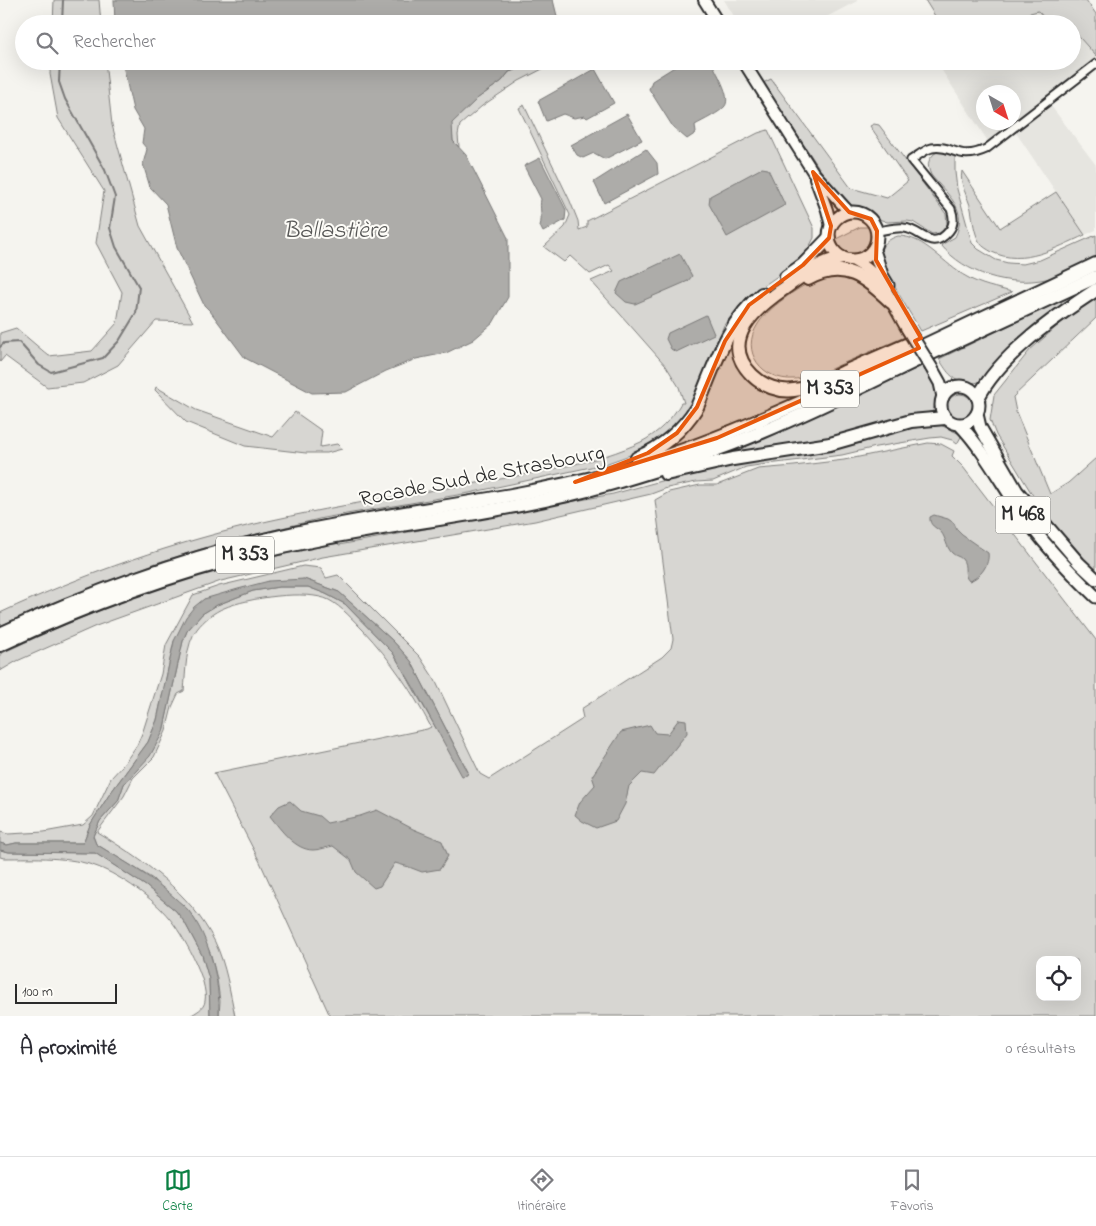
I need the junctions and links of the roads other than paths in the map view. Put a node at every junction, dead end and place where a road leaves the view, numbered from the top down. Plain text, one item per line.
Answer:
1 (704, 0) edge
2 (713, 15) edge
3 (1096, 64) edge
4 (749, 70) edge
5 (813, 172) junction
6 (849, 212) junction
7 (877, 231) junction
8 (830, 232) junction
9 (874, 250) junction
10 (842, 258) junction
11 (855, 261) junction
12 (1096, 264) edge
13 (1075, 274) junction
14 (1096, 277) edge
15 (1096, 290) edge
16 (891, 302) junction
17 (911, 329) junction
18 (906, 344) junction
19 (934, 365) junction
20 (957, 386) junction
21 (942, 397) junction
22 (978, 398) junction
23 (977, 414) junction
24 (945, 418) junction
25 (960, 425) junction
26 (575, 482) junction
27 (612, 484) junction
28 (1096, 579) edge
29 (1096, 597) edge
30 (0, 634) edge
31 (0, 645) edge

1 - 2 main road
3 - 7 street
4 - 5 main road
5 - 6 main road
5 - 8 main road
6 - 7 main road
6 - 8 main road
7 - 9 main road
8 - 10 main road
8 - 26 highway
9 - 11 main road
9 - 17 main road
10 - 11 main road
10 - 18 highway
11 - 16 main road
12 - 13 highway, Rocade Sud de Strasbourg / M 353
13 - 18 highway
13 - 26 highway, Rocade Sud de Strasbourg / M 353
14 - 27 highway, Rocade Sud de Strasbourg / M 353
15 - 22 highway
16 - 17 main road
16 - 18 highway
17 - 19 main road
19 - 20 main road
19 - 21 main road
20 - 21 main road
20 - 22 main road
21 - 24 main road
22 - 23 main road
23 - 25 main road
23 - 28 main road, M 468
24 - 25 main road
24 - 27 highway
25 - 29 main road, M 468
26 - 30 highway, Rocade Sud de Strasbourg / M 353
27 - 31 highway, Rocade Sud de Strasbourg / M 353

